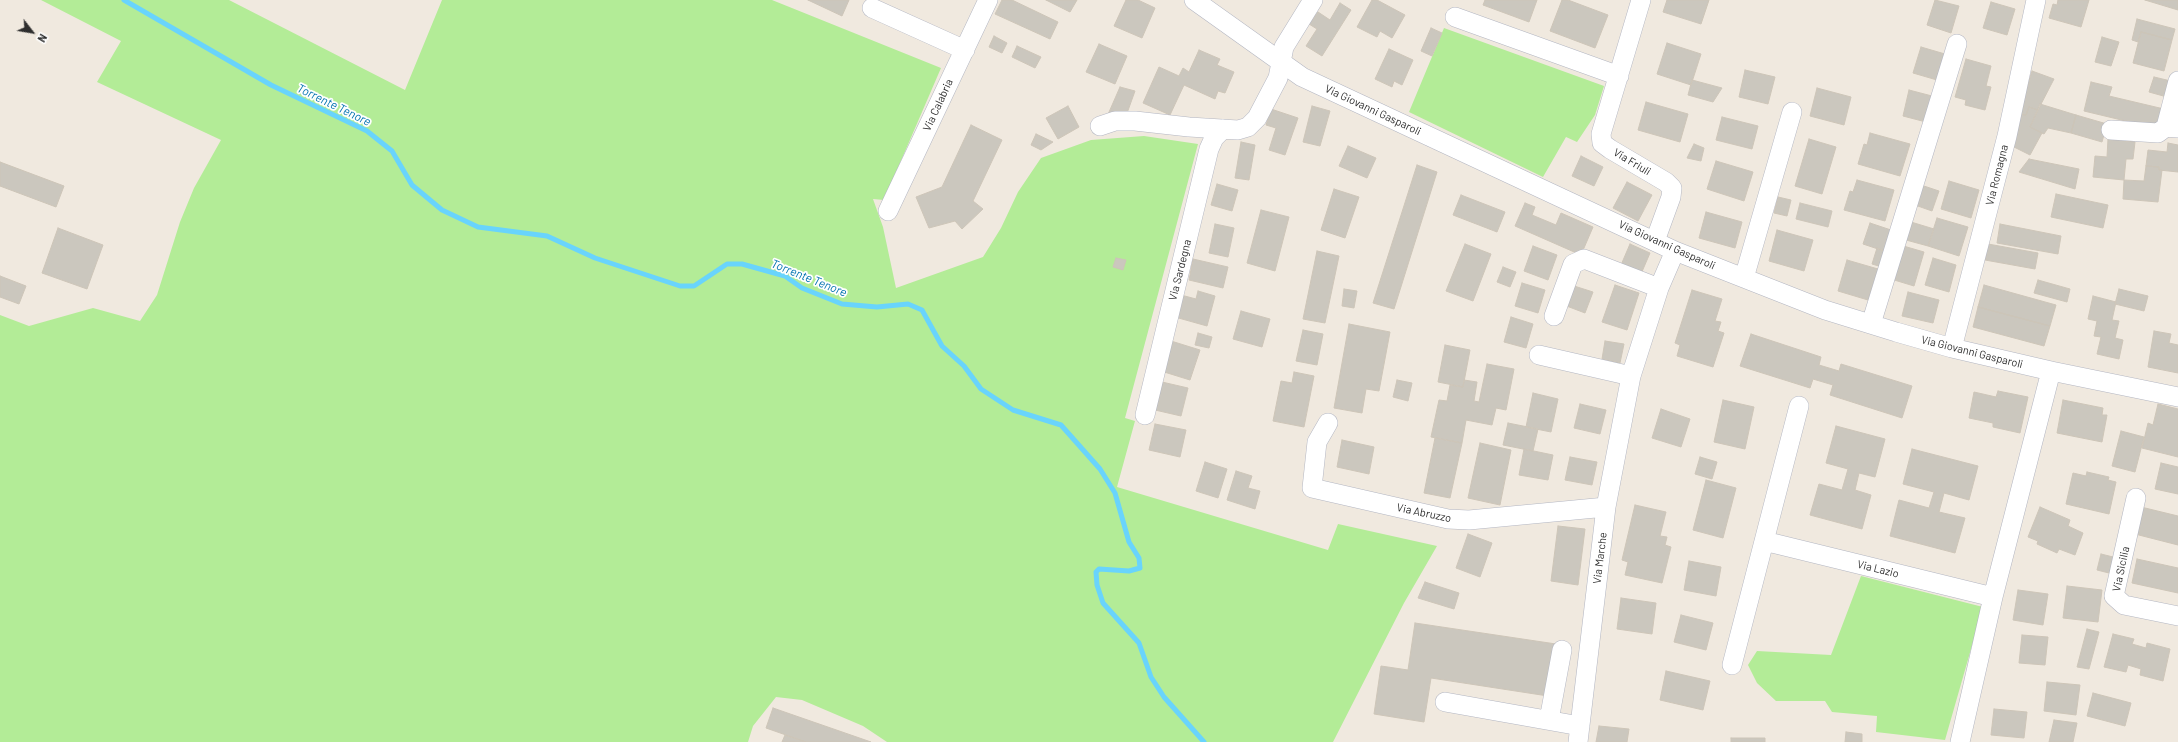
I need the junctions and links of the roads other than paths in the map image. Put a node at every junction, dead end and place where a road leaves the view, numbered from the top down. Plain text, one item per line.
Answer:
1 (988, 0) edge
2 (1194, 0) edge
3 (1312, 0) edge
4 (1641, 0) edge
5 (2036, 0) edge
6 (872, 8) dead end
7 (1455, 18) dead end
8 (1957, 44) dead end
9 (965, 50) junction
10 (1281, 64) junction
11 (1619, 76) junction
12 (2178, 81) edge
13 (1792, 112) dead end
14 (1100, 126) dead end
15 (2172, 128) edge
16 (1223, 129) junction
17 (2111, 130) dead end
18 (888, 211) dead end
19 (1655, 242) junction
20 (1675, 250) junction
21 (1744, 278) junction
22 (1659, 288) junction
23 (1554, 316) dead end
24 (1871, 324) junction
25 (1952, 348) junction
26 (1539, 355) dead end
27 (2051, 371) junction
28 (1631, 376) junction
29 (2178, 397) edge
30 (1799, 406) dead end
31 (1145, 415) dead end
32 (1328, 423) dead end
33 (2136, 498) dead end
34 (1606, 507) junction
35 (1764, 541) junction
36 (1993, 597) junction
37 (2178, 616) edge
38 (1562, 650) dead end
39 (1732, 665) dead end
40 (1445, 702) dead end
41 (1549, 720) junction
42 (1579, 734) edge
43 (1960, 742) edge

1 - 9 street, Via Calabria
2 - 10 street, Via Giovanni Gasparoli
3 - 10 street
4 - 11 street, Via Friuli
5 - 25 street, Via Romagna
6 - 9 street
7 - 11 street
8 - 24 street
9 - 18 street, Via Calabria
10 - 16 street
10 - 19 street, Via Giovanni Gasparoli
11 - 19 street, Via Friuli
12 - 15 street
13 - 21 street
14 - 16 street
15 - 17 street
16 - 31 street, Via Sardegna
19 - 20 street, Via Giovanni Gasparoli
20 - 21 street, Via Giovanni Gasparoli
20 - 22 street, Via Marche
21 - 24 street, Via Giovanni Gasparoli
22 - 23 street
22 - 28 street, Via Marche
24 - 25 street, Via Giovanni Gasparoli
25 - 27 street, Via Giovanni Gasparoli
26 - 28 street
27 - 29 street, Via Giovanni Gasparoli
27 - 36 street
28 - 34 street, Via Marche
30 - 35 street
32 - 34 street, Via Abruzzo
33 - 37 street, Via Sicilia
34 - 42 street, Via Marche
35 - 36 street, Via Lazio
35 - 39 street
36 - 43 street
38 - 41 street
40 - 41 street
41 - 42 street

